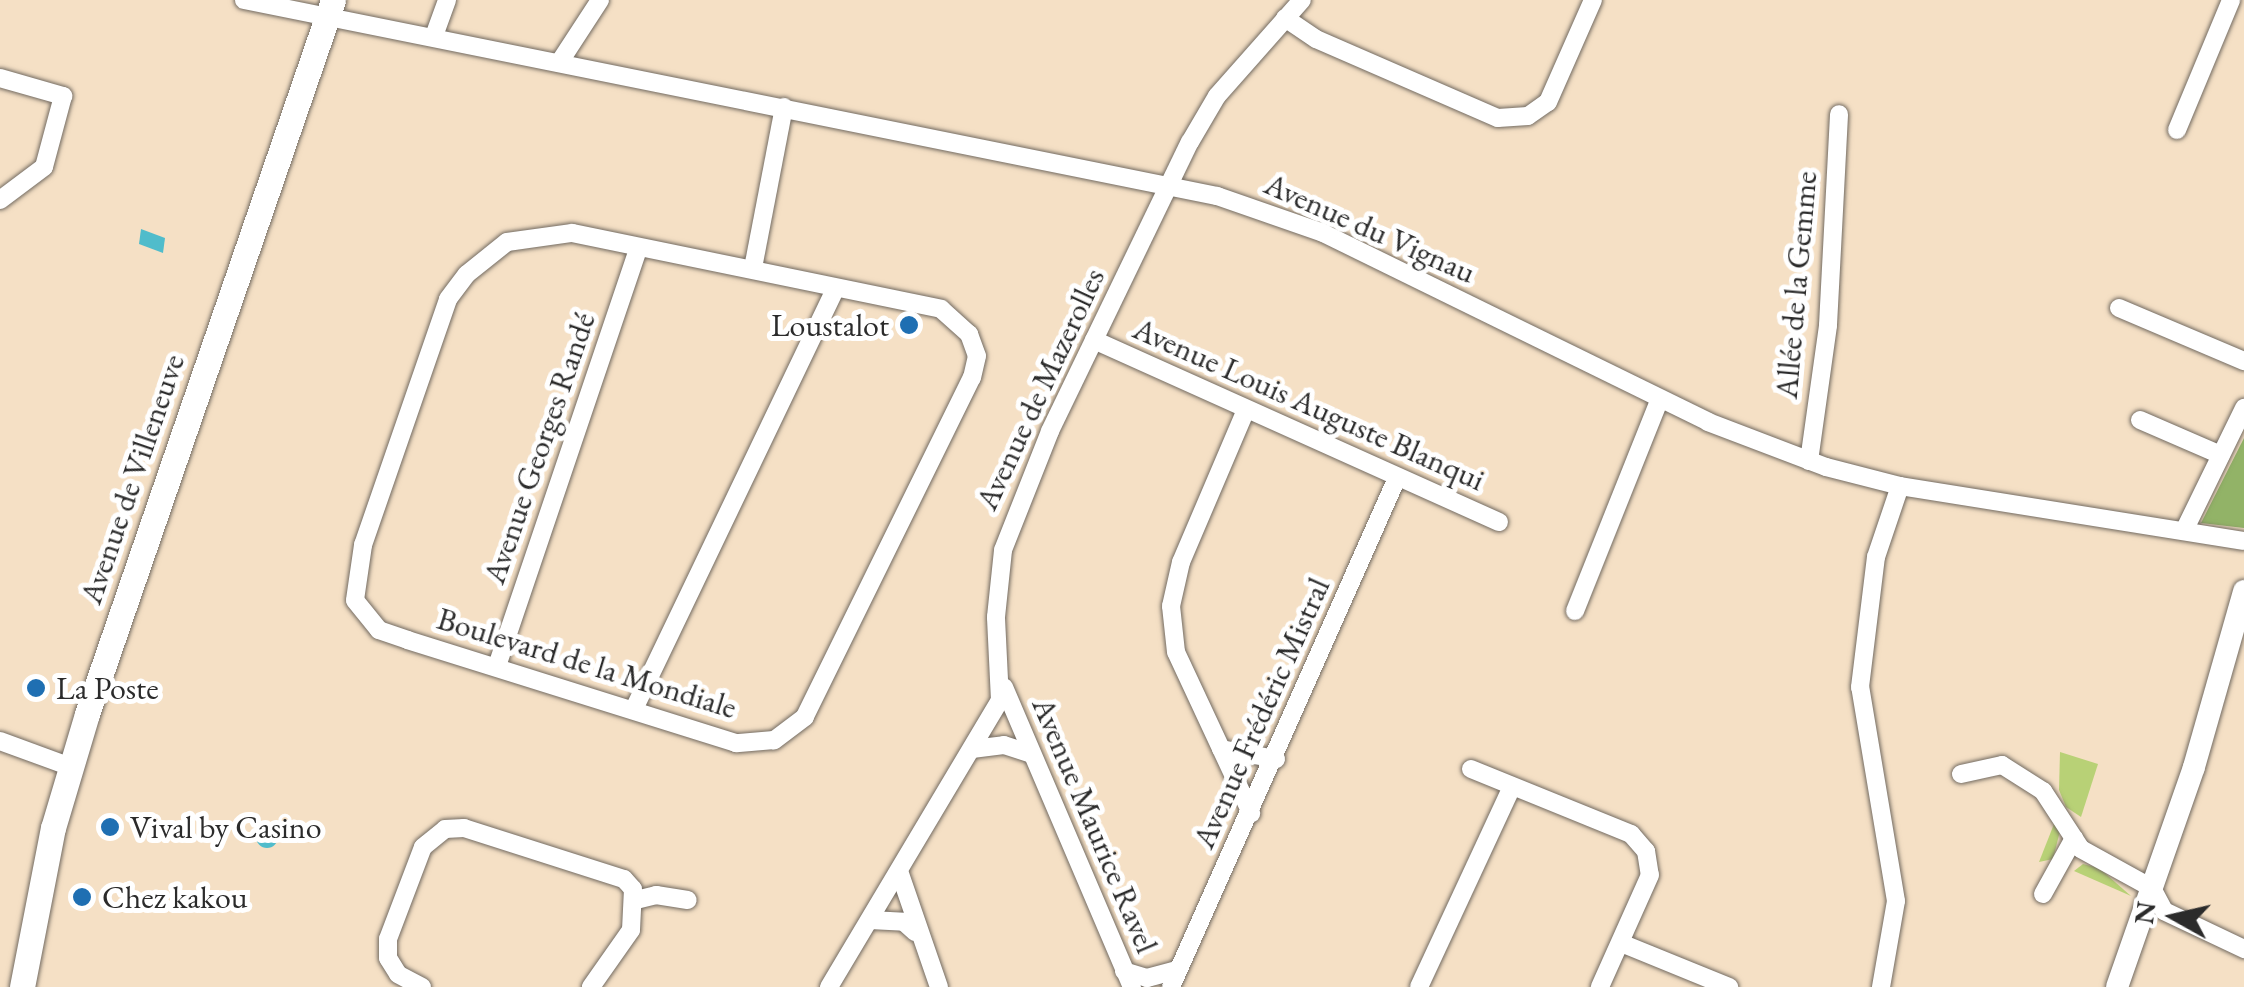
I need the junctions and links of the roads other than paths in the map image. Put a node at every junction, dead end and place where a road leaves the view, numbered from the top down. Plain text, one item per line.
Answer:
1 (244, 0) edge
2 (447, 0) edge
3 (600, 0) edge
4 (1302, 0) edge
5 (1593, 0) edge
6 (2231, 0) edge
7 (331, 7) edge
8 (1286, 18) junction
9 (434, 36) junction
10 (558, 64) junction
11 (0, 78) edge
12 (784, 107) junction
13 (1838, 114) dead end
14 (2177, 130) dead end
15 (1168, 186) junction
16 (0, 200) edge
17 (638, 250) junction
18 (754, 268) junction
19 (834, 291) junction
20 (2119, 308) dead end
21 (1094, 340) junction
22 (2244, 360) edge
23 (1660, 399) junction
24 (2244, 408) edge
25 (1245, 412) junction
26 (2140, 420) dead end
27 (2221, 454) junction
28 (1810, 461) junction
29 (1396, 478) junction
30 (1900, 486) junction
31 (1499, 522) dead end
32 (2184, 531) junction
33 (2244, 541) edge
34 (2244, 590) edge
35 (1576, 611) dead end
36 (497, 666) junction
37 (1004, 687) junction
38 (634, 708) junction
39 (0, 742) edge
40 (1221, 749) junction
41 (972, 750) junction
42 (1032, 754) junction
43 (1276, 759) junction
44 (71, 767) junction
45 (1472, 769) dead end
46 (1961, 774) dead end
47 (1512, 788) junction
48 (1251, 813) junction
49 (2074, 838) junction
50 (899, 871) junction
51 (2152, 888) junction
52 (2043, 894) dead end
53 (636, 900) junction
54 (688, 900) dead end
55 (870, 920) junction
56 (915, 932) junction
57 (1621, 942) junction
58 (2244, 949) edge
59 (1128, 979) edge
60 (1174, 979) edge
61 (22, 987) edge
62 (422, 987) edge
63 (591, 987) edge
64 (829, 987) edge
65 (939, 987) edge
66 (1419, 987) edge
67 (1600, 987) edge
68 (1729, 987) edge
69 (1880, 987) edge
70 (2116, 987) edge

1 - 7 street, Avenue du Vignau
2 - 9 street
3 - 10 street
4 - 8 street, Avenue de Mazerolles
5 - 8 street
6 - 14 street
7 - 9 street, Avenue du Vignau
7 - 44 main road, Avenue de Villeneuve
8 - 15 street, Avenue de Mazerolles
9 - 10 street, Avenue du Vignau
10 - 12 street, Avenue du Vignau
11 - 16 street
12 - 15 street, Avenue du Vignau
12 - 18 street
13 - 28 street, Allée de la Gemme
15 - 21 street, Avenue de Mazerolles
15 - 23 street, Avenue du Vignau
17 - 18 street, Boulevard de la Mondiale
17 - 36 street, Avenue Georges Randé
17 - 36 street, Boulevard de la Mondiale
18 - 19 street, Boulevard de la Mondiale
19 - 38 street
19 - 38 street, Boulevard de la Mondiale
20 - 22 street
21 - 25 street, Avenue Louis Auguste Blanqui
21 - 37 street, Avenue de Mazerolles
23 - 28 street, Avenue du Vignau
23 - 35 street
24 - 27 street
25 - 29 street, Avenue Louis Auguste Blanqui
25 - 40 street
26 - 27 street
27 - 32 street
28 - 30 street, Avenue du Vignau
29 - 31 street, Avenue Louis Auguste Blanqui
29 - 43 street, Avenue Frédéric Mistral
30 - 32 street, Avenue du Vignau
30 - 69 street
32 - 33 street, Avenue du Vignau
34 - 51 street
36 - 38 street, Boulevard de la Mondiale
37 - 41 street
37 - 42 street, Avenue Maurice Ravel
39 - 44 street
40 - 43 street
40 - 48 street
41 - 42 street
41 - 50 street
42 - 59 street, Avenue Maurice Ravel
43 - 48 street, Avenue Frédéric Mistral
44 - 61 main road, Avenue de Villeneuve
45 - 47 street
46 - 49 street
47 - 57 street
47 - 66 street
48 - 60 street, Avenue Frédéric Mistral
49 - 51 street
49 - 52 street
50 - 55 street
50 - 56 street
51 - 58 street
51 - 70 street
53 - 54 street
53 - 62 street
53 - 63 street
55 - 56 street
55 - 64 street
56 - 65 street
57 - 67 street
57 - 68 street
59 - 60 street, Avenue Frédéric Mistral

